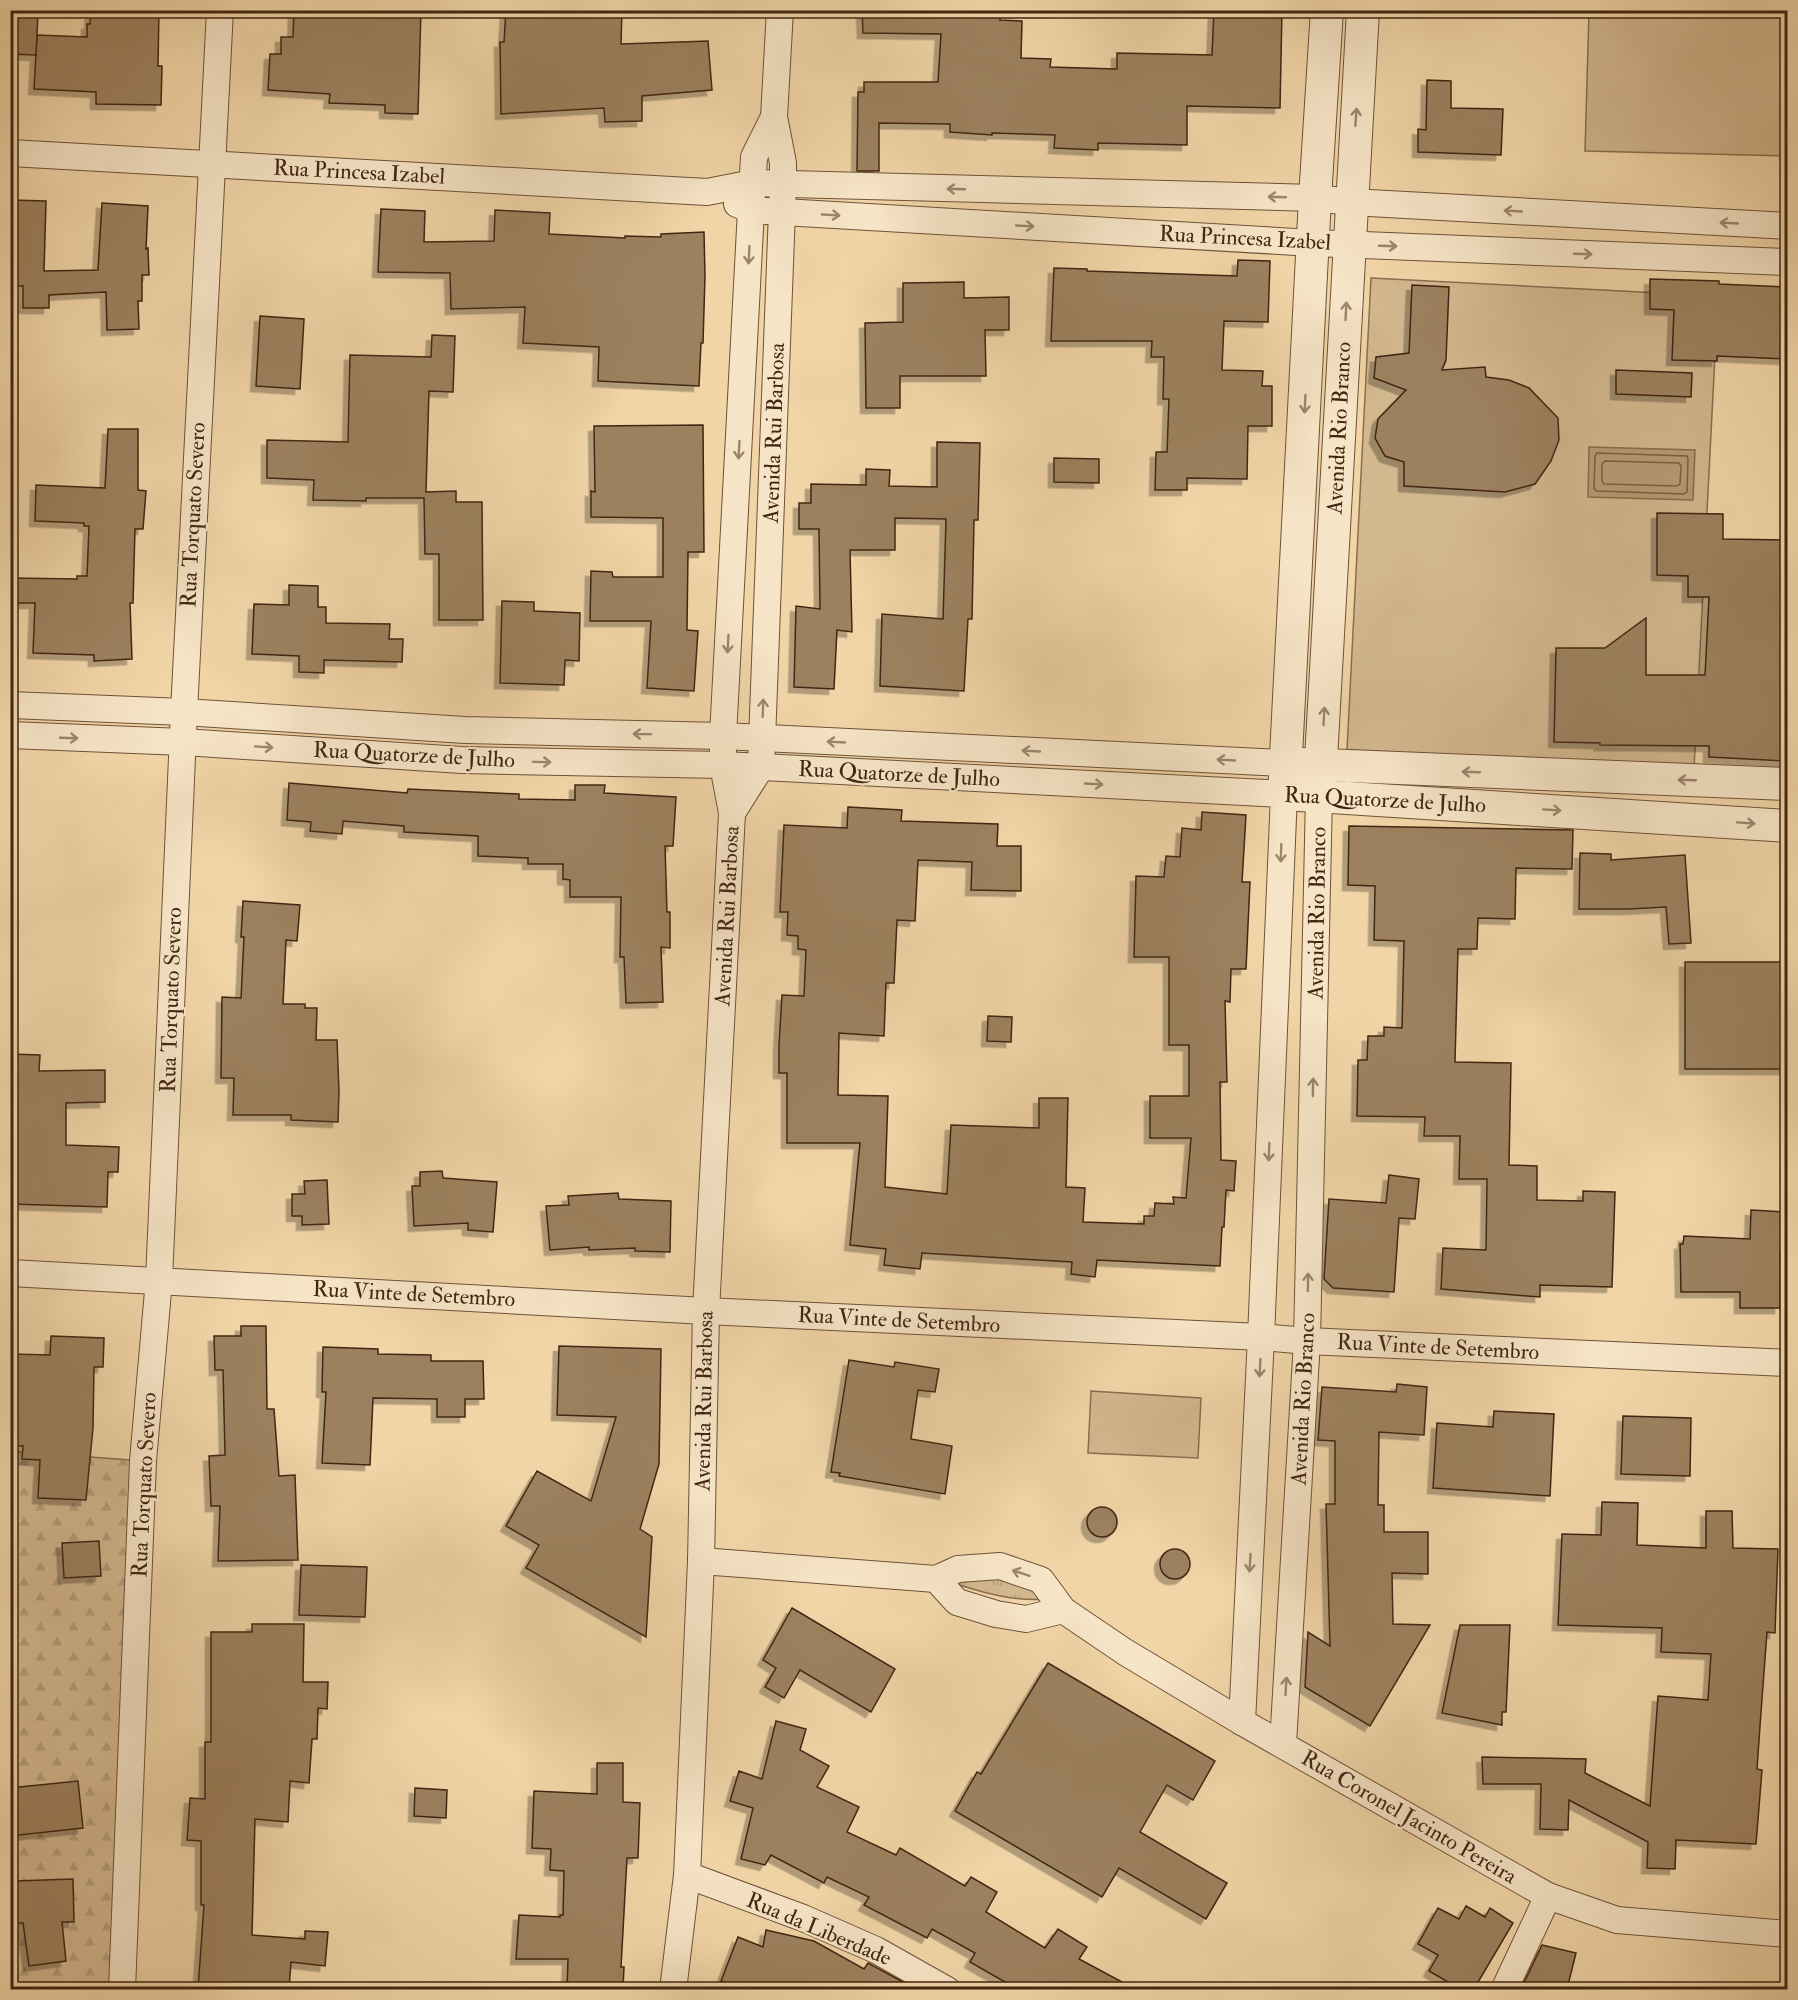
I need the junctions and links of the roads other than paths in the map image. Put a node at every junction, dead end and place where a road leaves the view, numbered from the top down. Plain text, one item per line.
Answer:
1 (220, 10) edge
2 (780, 10) edge
3 (1327, 10) edge
4 (1363, 10) edge
5 (774, 117) junction
6 (10, 153) edge
7 (211, 164) junction
8 (753, 183) junction
9 (783, 184) junction
10 (707, 192) junction
11 (1315, 198) junction
12 (1351, 202) junction
13 (751, 210) junction
14 (783, 212) junction
15 (1788, 226) edge
16 (1314, 243) junction
17 (1349, 244) junction
18 (1788, 262) edge
19 (1306, 371) junction
20 (1342, 374) junction
21 (1292, 627) junction
22 (1329, 627) junction
23 (10, 705) edge
24 (184, 712) junction
25 (465, 730) junction
26 (10, 735) edge
27 (723, 736) junction
28 (762, 738) junction
29 (183, 742) junction
30 (462, 760) junction
31 (1284, 763) junction
32 (723, 765) junction
33 (761, 767) junction
34 (1507, 773) junction
35 (1642, 778) junction
36 (1321, 780) junction
37 (1788, 784) edge
38 (1284, 794) junction
39 (1506, 807) junction
40 (732, 813) junction
41 (1635, 816) junction
42 (1788, 826) edge
43 (10, 1273) edge
44 (159, 1280) junction
45 (706, 1311) junction
46 (1261, 1337) junction
47 (1307, 1341) junction
48 (1788, 1363) edge
49 (701, 1562) junction
50 (936, 1579) junction
51 (1063, 1610) junction
52 (1242, 1722) junction
53 (1283, 1744) junction
54 (687, 1875) junction
55 (1548, 1896) junction
56 (1788, 1934) edge
57 (122, 1989) edge
58 (673, 1989) edge
59 (947, 1989) edge
60 (1504, 1989) edge

1 - 7 street, Rua Torquato Severo
2 - 5 street, Avenida Rui Barbosa
3 - 11 street, Avenida Rio Branco
12 -> 4 street, Avenida Rio Branco
5 - 8 street, Avenida Rui Barbosa
5 - 9 street, Avenida Rui Barbosa
6 - 7 street, Rua Princesa Izabel
7 - 10 street, Rua Princesa Izabel
7 - 24 street, Rua Torquato Severo
8 - 9 street, Rua Princesa Izabel
8 - 10 street, Rua Princesa Izabel
8 - 13 street, Avenida Rui Barbosa
11 -> 9 street, Rua Princesa Izabel
9 - 14 street, Avenida Rui Barbosa
10 - 13 street, Rua Princesa Izabel
11 - 12 street, Rua Princesa Izabel
11 - 16 street, Avenida Rio Branco
15 -> 12 street, Rua Princesa Izabel
12 - 17 street, Avenida Rio Branco
13 - 14 street, Rua Princesa Izabel
13 -> 27 street, Avenida Rui Barbosa
14 -> 16 street, Rua Princesa Izabel
28 -> 14 street, Avenida Rui Barbosa
16 - 17 street, Rua Princesa Izabel
16 - 19 street, Avenida Rio Branco
17 -> 18 street, Rua Princesa Izabel
20 -> 17 street, Avenida Rio Branco
19 - 20 street
19 -> 21 street, Avenida Rio Branco
20 - 22 street, Avenida Rio Branco
21 - 22 street
21 - 31 street, Avenida Rio Branco
36 -> 22 street, Avenida Rio Branco
23 - 24 street, Rua Quatorze de Julho
24 - 25 street, Rua Quatorze de Julho
24 - 29 street, Rua Torquato Severo
27 -> 25 street, Rua Quatorze de Julho
25 - 30 street
26 -> 29 street, Rua Quatorze de Julho
27 - 28 street, Rua Quatorze de Julho
27 - 32 street, Avenida Rui Barbosa
31 -> 28 street, Rua Quatorze de Julho
28 - 33 street, Avenida Rui Barbosa
29 -> 30 street, Rua Quatorze de Julho
29 - 44 street, Rua Torquato Severo
30 -> 32 street, Rua Quatorze de Julho
31 - 36 street, Rua Quatorze de Julho
31 - 38 street, Avenida Rio Branco
32 - 33 street, Rua Quatorze de Julho
32 - 40 street, Avenida Rui Barbosa
33 -> 38 street, Rua Quatorze de Julho
33 - 40 street, Avenida Rui Barbosa
34 - 35 street, Rua Quatorze de Julho
34 -> 36 street, Rua Quatorze de Julho
34 - 39 street
37 -> 35 street, Rua Quatorze de Julho
35 - 41 street
36 - 38 street, Rua Quatorze de Julho
36 - 39 street, Rua Quatorze de Julho
47 -> 36 street, Avenida Rio Branco
38 -> 46 street, Avenida Rio Branco
39 -> 41 street, Rua Quatorze de Julho
40 - 45 street, Avenida Rui Barbosa
41 -> 42 street, Rua Quatorze de Julho
43 - 44 street, Rua Vinte de Setembro
44 - 45 street, Rua Vinte de Setembro
44 - 57 street, Rua Torquato Severo
45 - 46 street, Rua Vinte de Setembro
45 - 49 street, Avenida Rui Barbosa
46 - 47 street, Rua Vinte de Setembro
46 -> 52 street, Avenida Rio Branco
47 - 48 street, Rua Vinte de Setembro
53 -> 47 street, Avenida Rio Branco
49 - 50 street, Rua Coronel Jacinto Pereira
49 - 54 street, Avenida Rui Barbosa
50 - 51 street
51 -> 50 street, Rua Coronel Jacinto Pereira
51 - 52 street, Rua Coronel Jacinto Pereira
52 - 53 street, Rua Coronel Jacinto Pereira
53 - 55 street, Rua Coronel Jacinto Pereira
54 - 58 street, Avenida Rui Barbosa
54 - 59 street, Rua da Liberdade
55 - 56 street, Rua Coronel Jacinto Pereira
55 - 60 street

